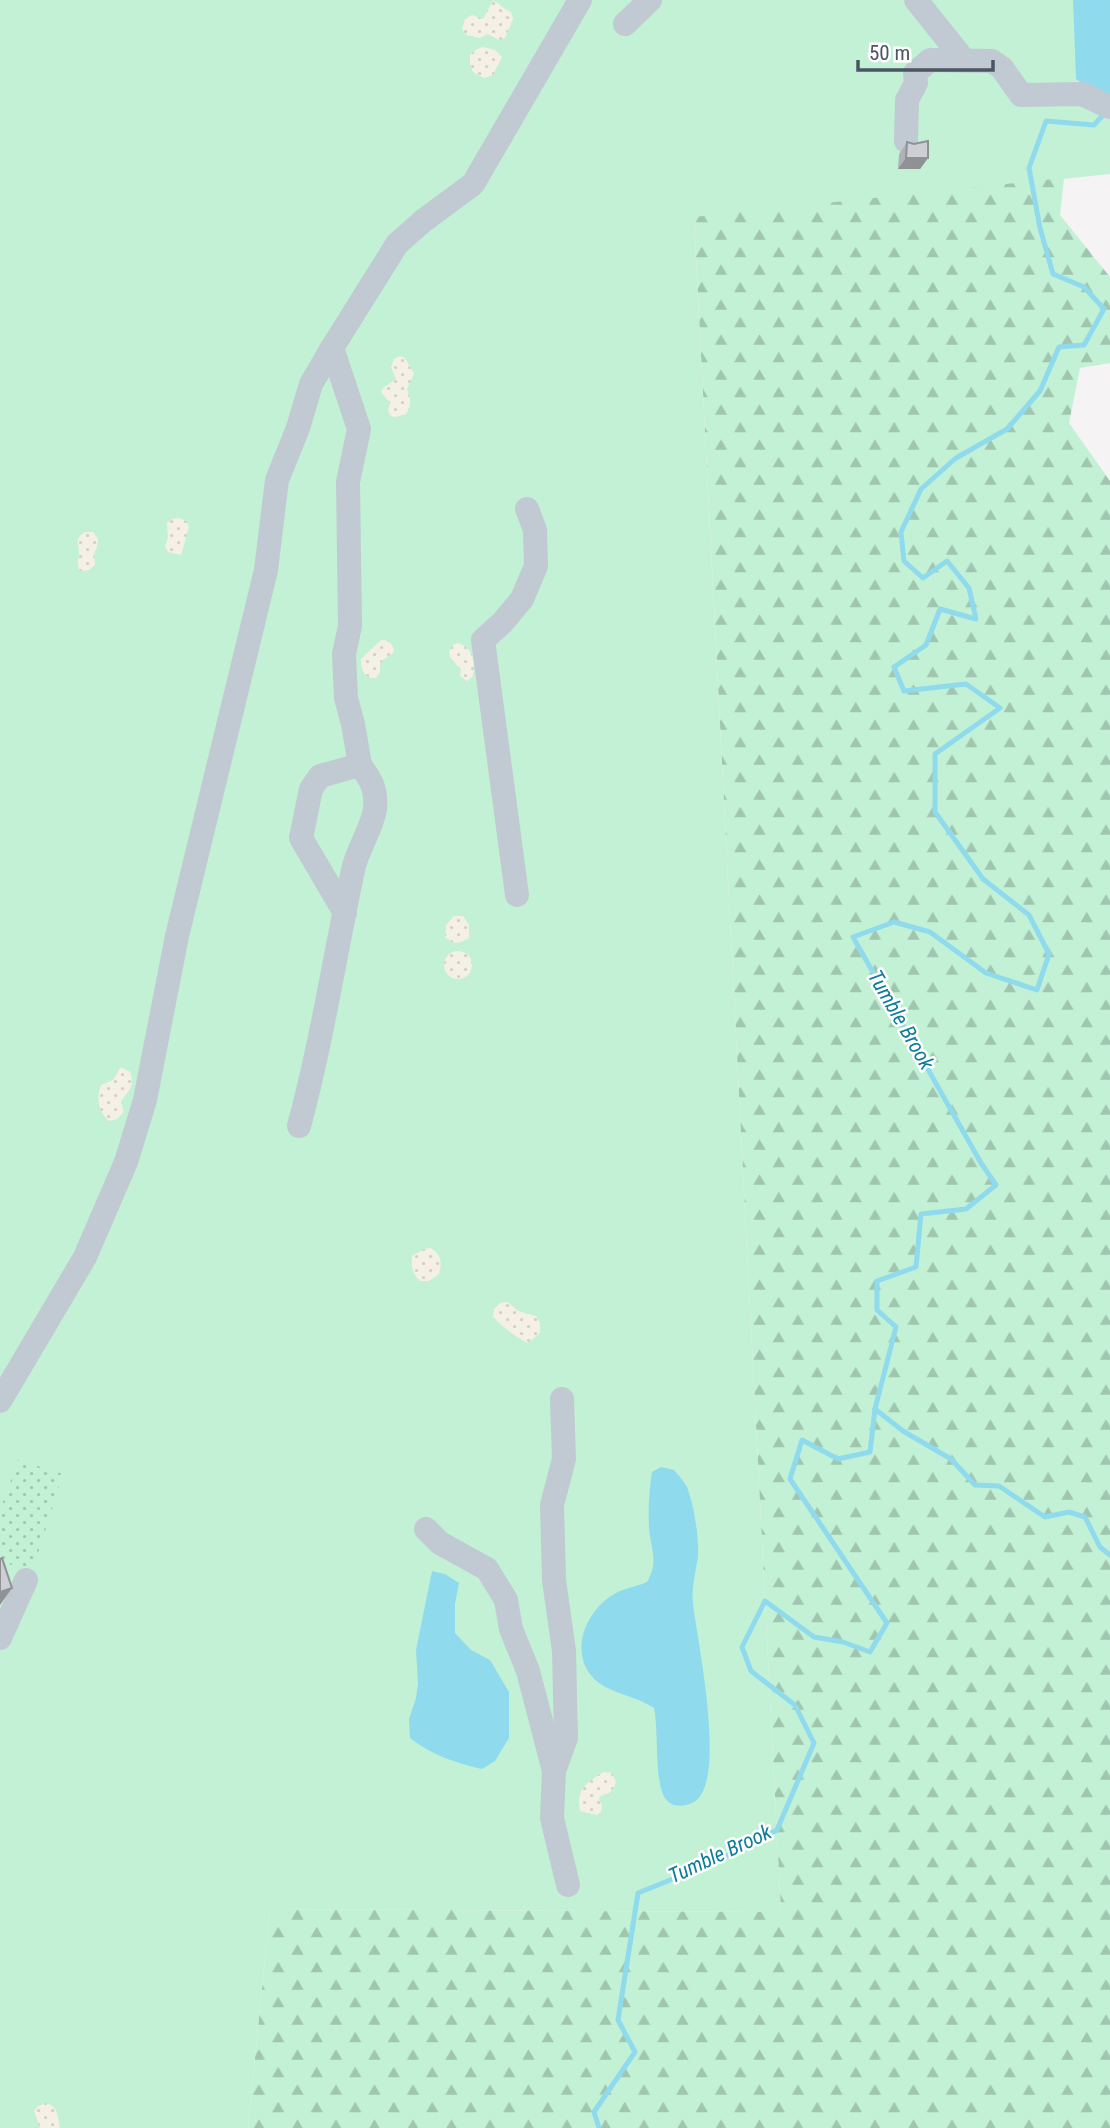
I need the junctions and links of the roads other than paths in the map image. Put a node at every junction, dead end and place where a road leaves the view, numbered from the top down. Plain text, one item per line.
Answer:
1 (580, 0) edge
2 (650, 0) edge
3 (916, 0) edge
4 (625, 24) dead end
5 (964, 60) junction
6 (1102, 103) edge
7 (906, 141) edge
8 (332, 348) junction
9 (527, 509) dead end
10 (360, 765) junction
11 (517, 895) dead end
12 (345, 913) junction
13 (299, 1126) dead end
14 (562, 1399) dead end
15 (0, 1401) edge
16 (426, 1529) dead end
17 (26, 1580) dead end
18 (0, 1638) edge
19 (554, 1771) junction
20 (568, 1885) dead end

1 - 8 lane
2 - 4 lane
3 - 5 lane
5 - 6 lane
5 - 7 lane
8 - 10 lane
8 - 15 lane
9 - 11 lane
10 - 12 lane
10 - 12 lane
12 - 13 lane
14 - 19 lane
16 - 19 lane
17 - 18 lane
19 - 20 lane

